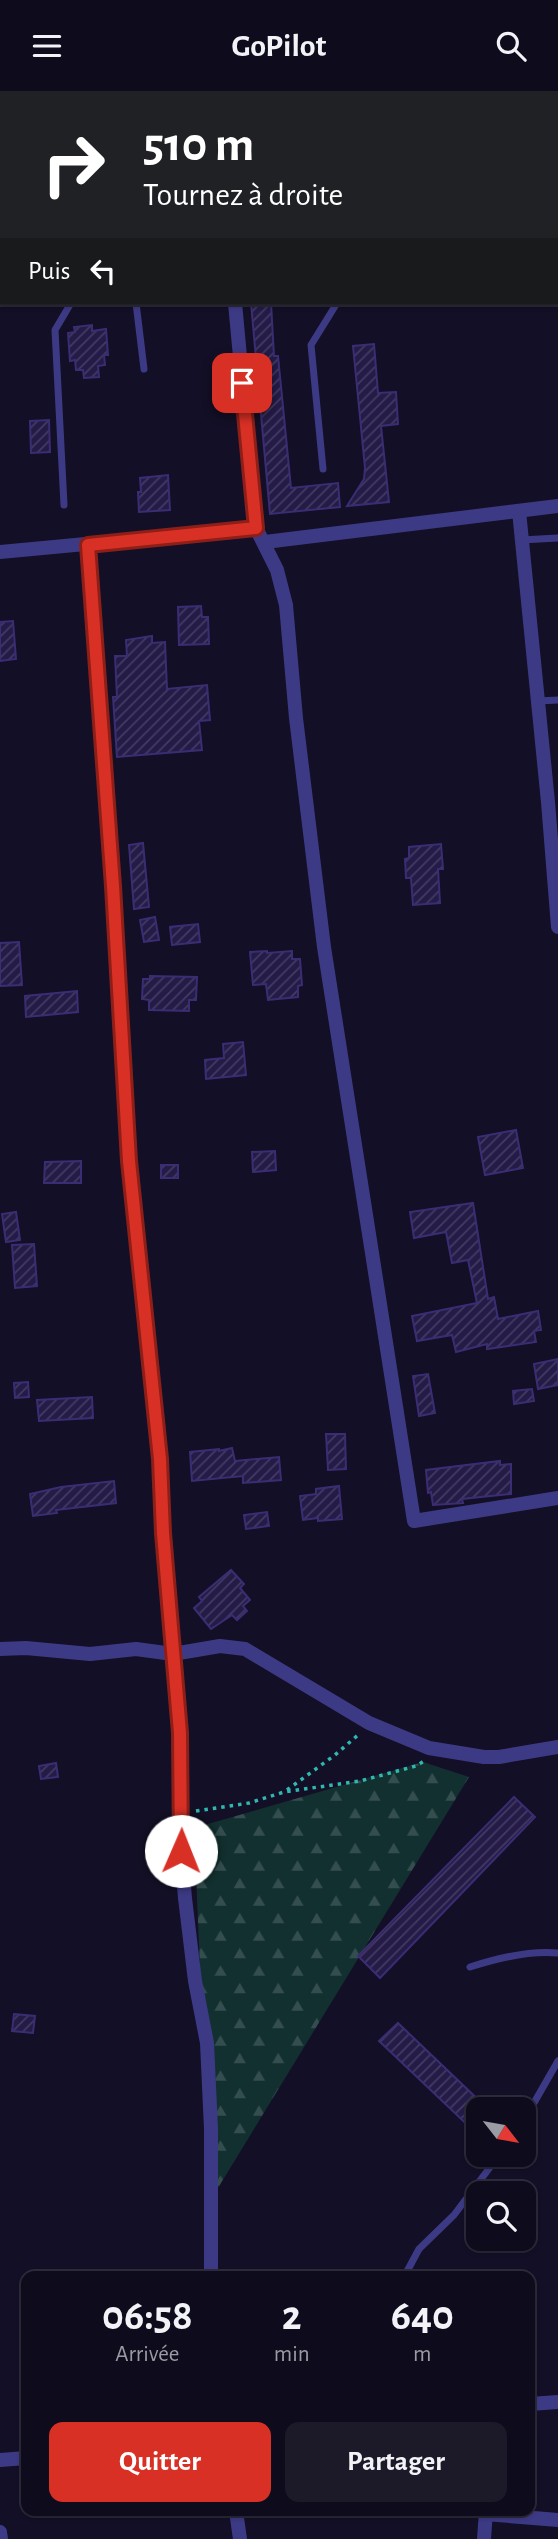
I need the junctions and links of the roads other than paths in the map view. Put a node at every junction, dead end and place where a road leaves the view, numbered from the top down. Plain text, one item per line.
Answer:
1 (70, 305) edge
2 (136, 305) edge
3 (235, 305) edge
4 (336, 305) edge
5 (144, 369) dead end
6 (323, 469) dead end
7 (64, 505) dead end
8 (558, 506) edge
9 (519, 511) junction
10 (256, 528) junction
11 (558, 538) edge
12 (521, 540) junction
13 (265, 542) junction
14 (88, 545) junction
15 (0, 552) edge
16 (558, 700) edge
17 (537, 701) junction
18 (558, 927) edge
19 (558, 1498) edge
20 (0, 1649) edge
21 (173, 1654) junction
22 (558, 1747) edge
23 (558, 1953) edge
24 (470, 1966) dead end
25 (558, 2061) edge
26 (536, 2099) edge
27 (490, 2167) edge
28 (211, 2271) edge
29 (407, 2271) edge
30 (558, 2402) edge
31 (535, 2404) edge
32 (21, 2459) edge
33 (0, 2461) edge
34 (237, 2516) edge
35 (485, 2516) edge
36 (516, 2516) edge
37 (558, 2520) edge
38 (0, 2532) edge
39 (1, 2539) edge
40 (240, 2539) edge
41 (484, 2539) edge

1 - 7 lane
2 - 5 lane
3 - 10 street
4 - 6 lane
8 - 9 street
9 - 12 street
9 - 13 street
10 - 13 street
10 - 14 street
11 - 12 lane
12 - 17 street
13 - 19 street
14 - 15 street
14 - 21 street
16 - 17 lane
17 - 18 street
20 - 21 street
21 - 22 street
21 - 28 street
23 - 24 lane
25 - 26 lane
27 - 29 lane
30 - 31 street
32 - 33 street
34 - 40 street
35 - 41 street
36 - 37 street
38 - 39 street

